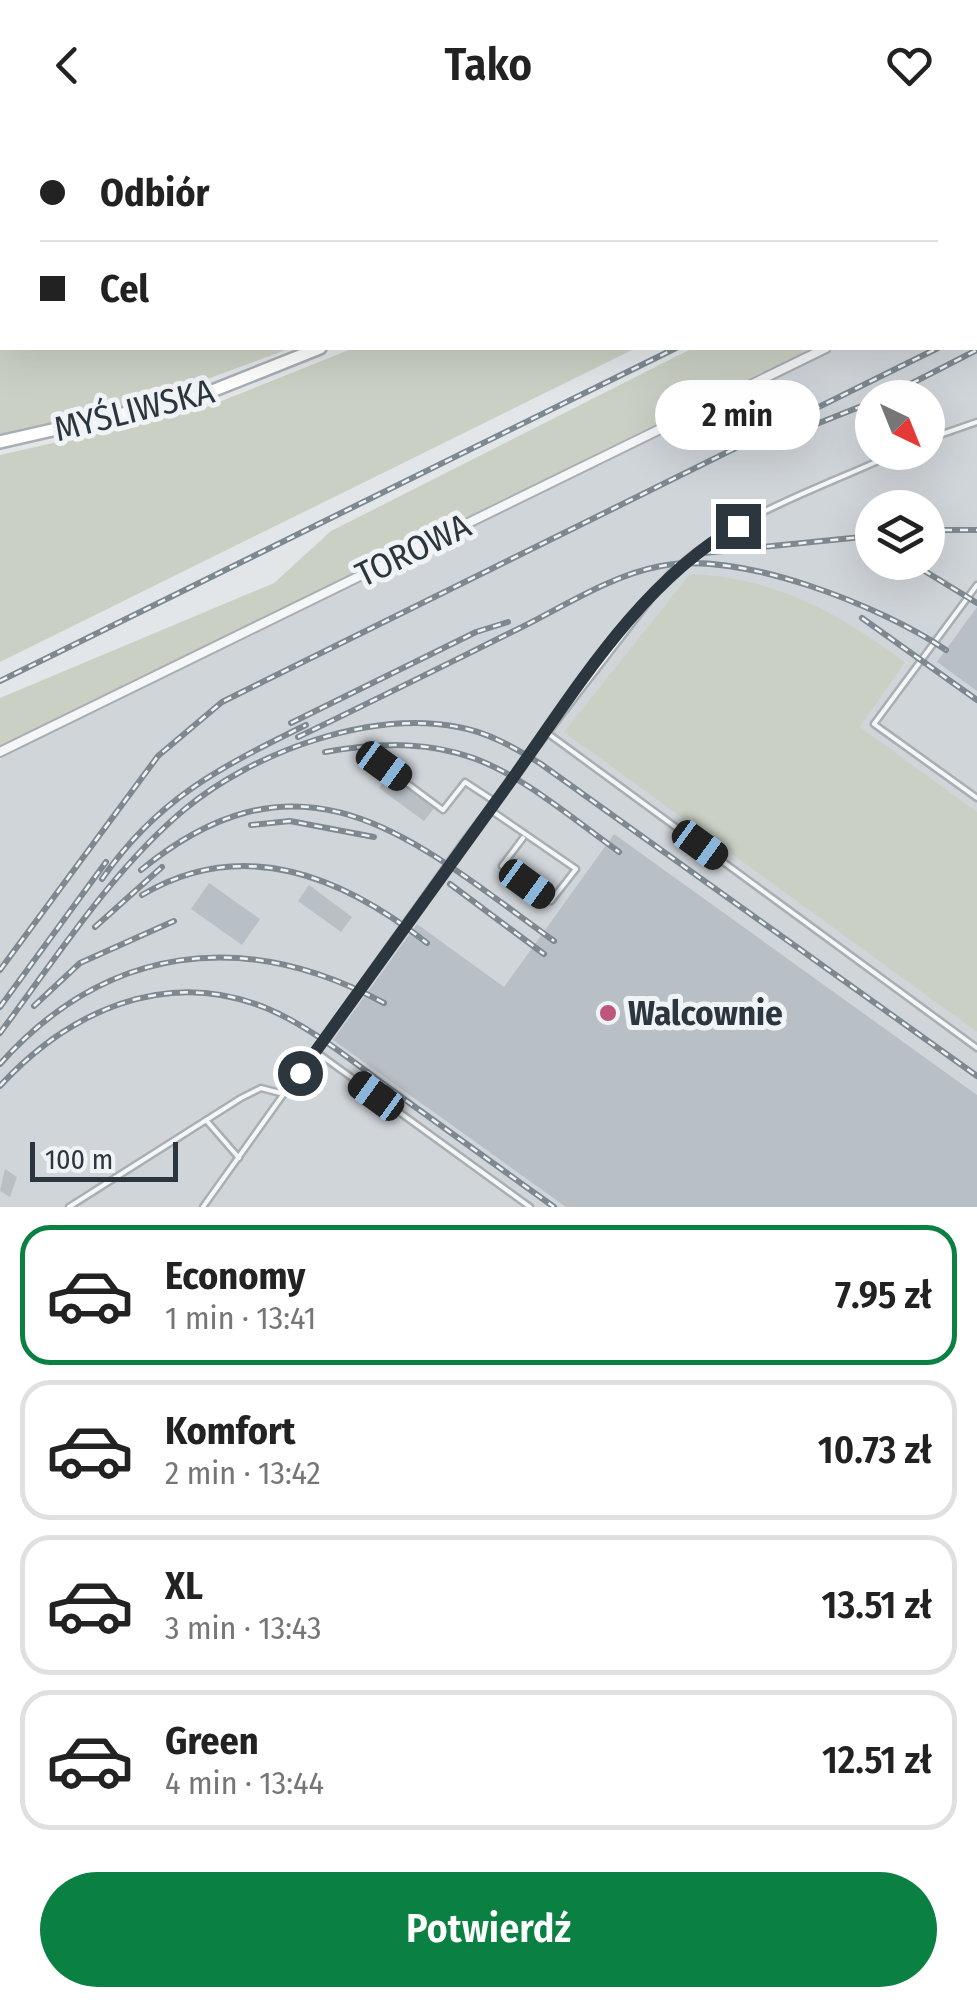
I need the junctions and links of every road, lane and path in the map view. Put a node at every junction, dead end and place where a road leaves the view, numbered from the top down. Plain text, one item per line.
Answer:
1 (315, 350) edge
2 (822, 350) edge
3 (977, 422) edge
4 (945, 432) edge
5 (0, 442) edge
6 (859, 470) edge
7 (977, 585) edge
8 (546, 732) junction
9 (0, 752) edge
10 (384, 766) dead end
11 (977, 798) edge
12 (494, 802) junction
13 (489, 808) junction
14 (522, 838) dead end
15 (977, 1048) edge
16 (315, 1052) junction
17 (284, 1094) junction
18 (206, 1120) junction
19 (239, 1158) junction
20 (70, 1207) edge
21 (203, 1207) edge
22 (530, 1207) edge

1 - 5 street, MYŚLIWSKA
2 - 9 street, TOROWA
3 - 4 lane
6 - 8 lane
7 - 11 lane
8 - 12 lane
8 - 15 lane
10 - 12 lane
12 - 13 lane
13 - 14 lane
13 - 16 lane
16 - 17 lane
16 - 22 lane
17 - 18 lane
17 - 19 lane
18 - 19 lane
18 - 20 lane
19 - 21 lane

